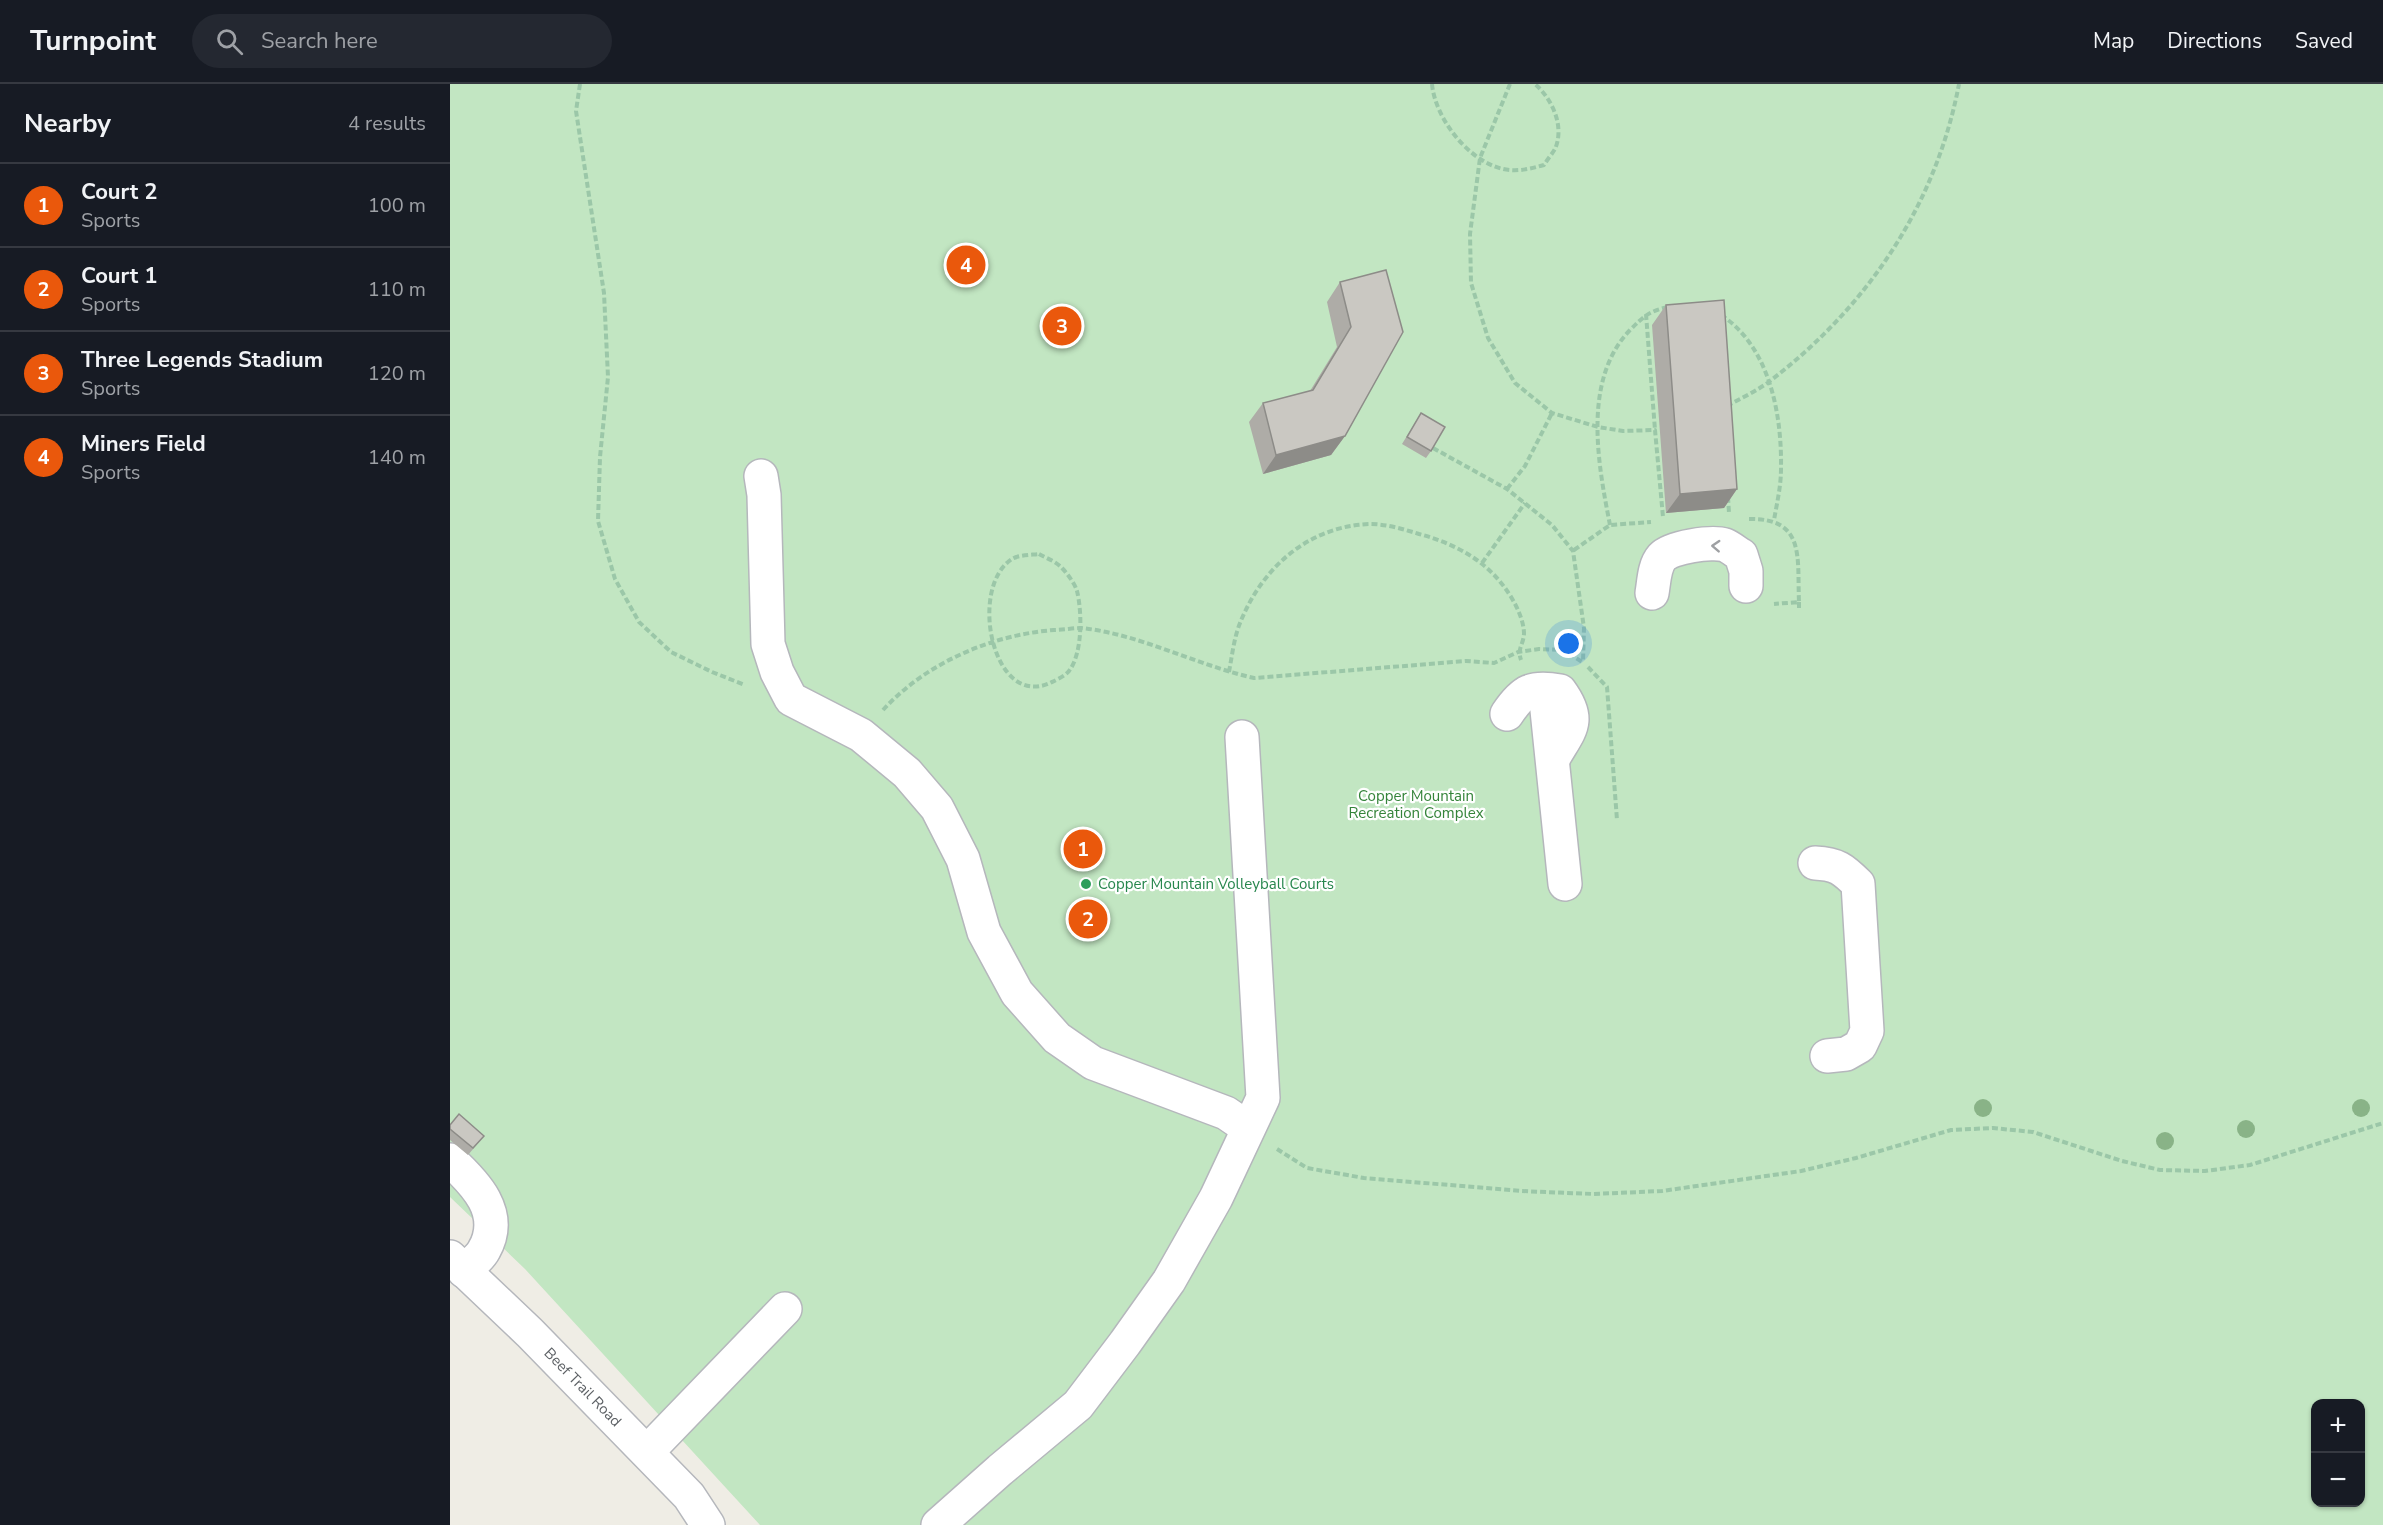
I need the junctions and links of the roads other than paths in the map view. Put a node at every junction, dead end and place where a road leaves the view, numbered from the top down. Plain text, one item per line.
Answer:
1 (761, 476) dead end
2 (1746, 586) dead end
3 (1652, 593) dead end
4 (1507, 714) dead end
5 (1242, 737) dead end
6 (1815, 863) dead end
7 (1565, 884) dead end
8 (1827, 1056) dead end
9 (1258, 1136) junction
10 (450, 1160) edge
11 (457, 1264) edge
12 (785, 1309) dead end
13 (646, 1452) junction
14 (708, 1525) edge
15 (938, 1525) edge

1 - 9 street
2 -> 3 street
4 - 7 street
5 - 9 street
6 - 8 street
9 - 15 street
10 - 11 street
11 - 13 street, Beef Trail Road
12 - 13 street
13 - 14 street, Beef Trail Road

